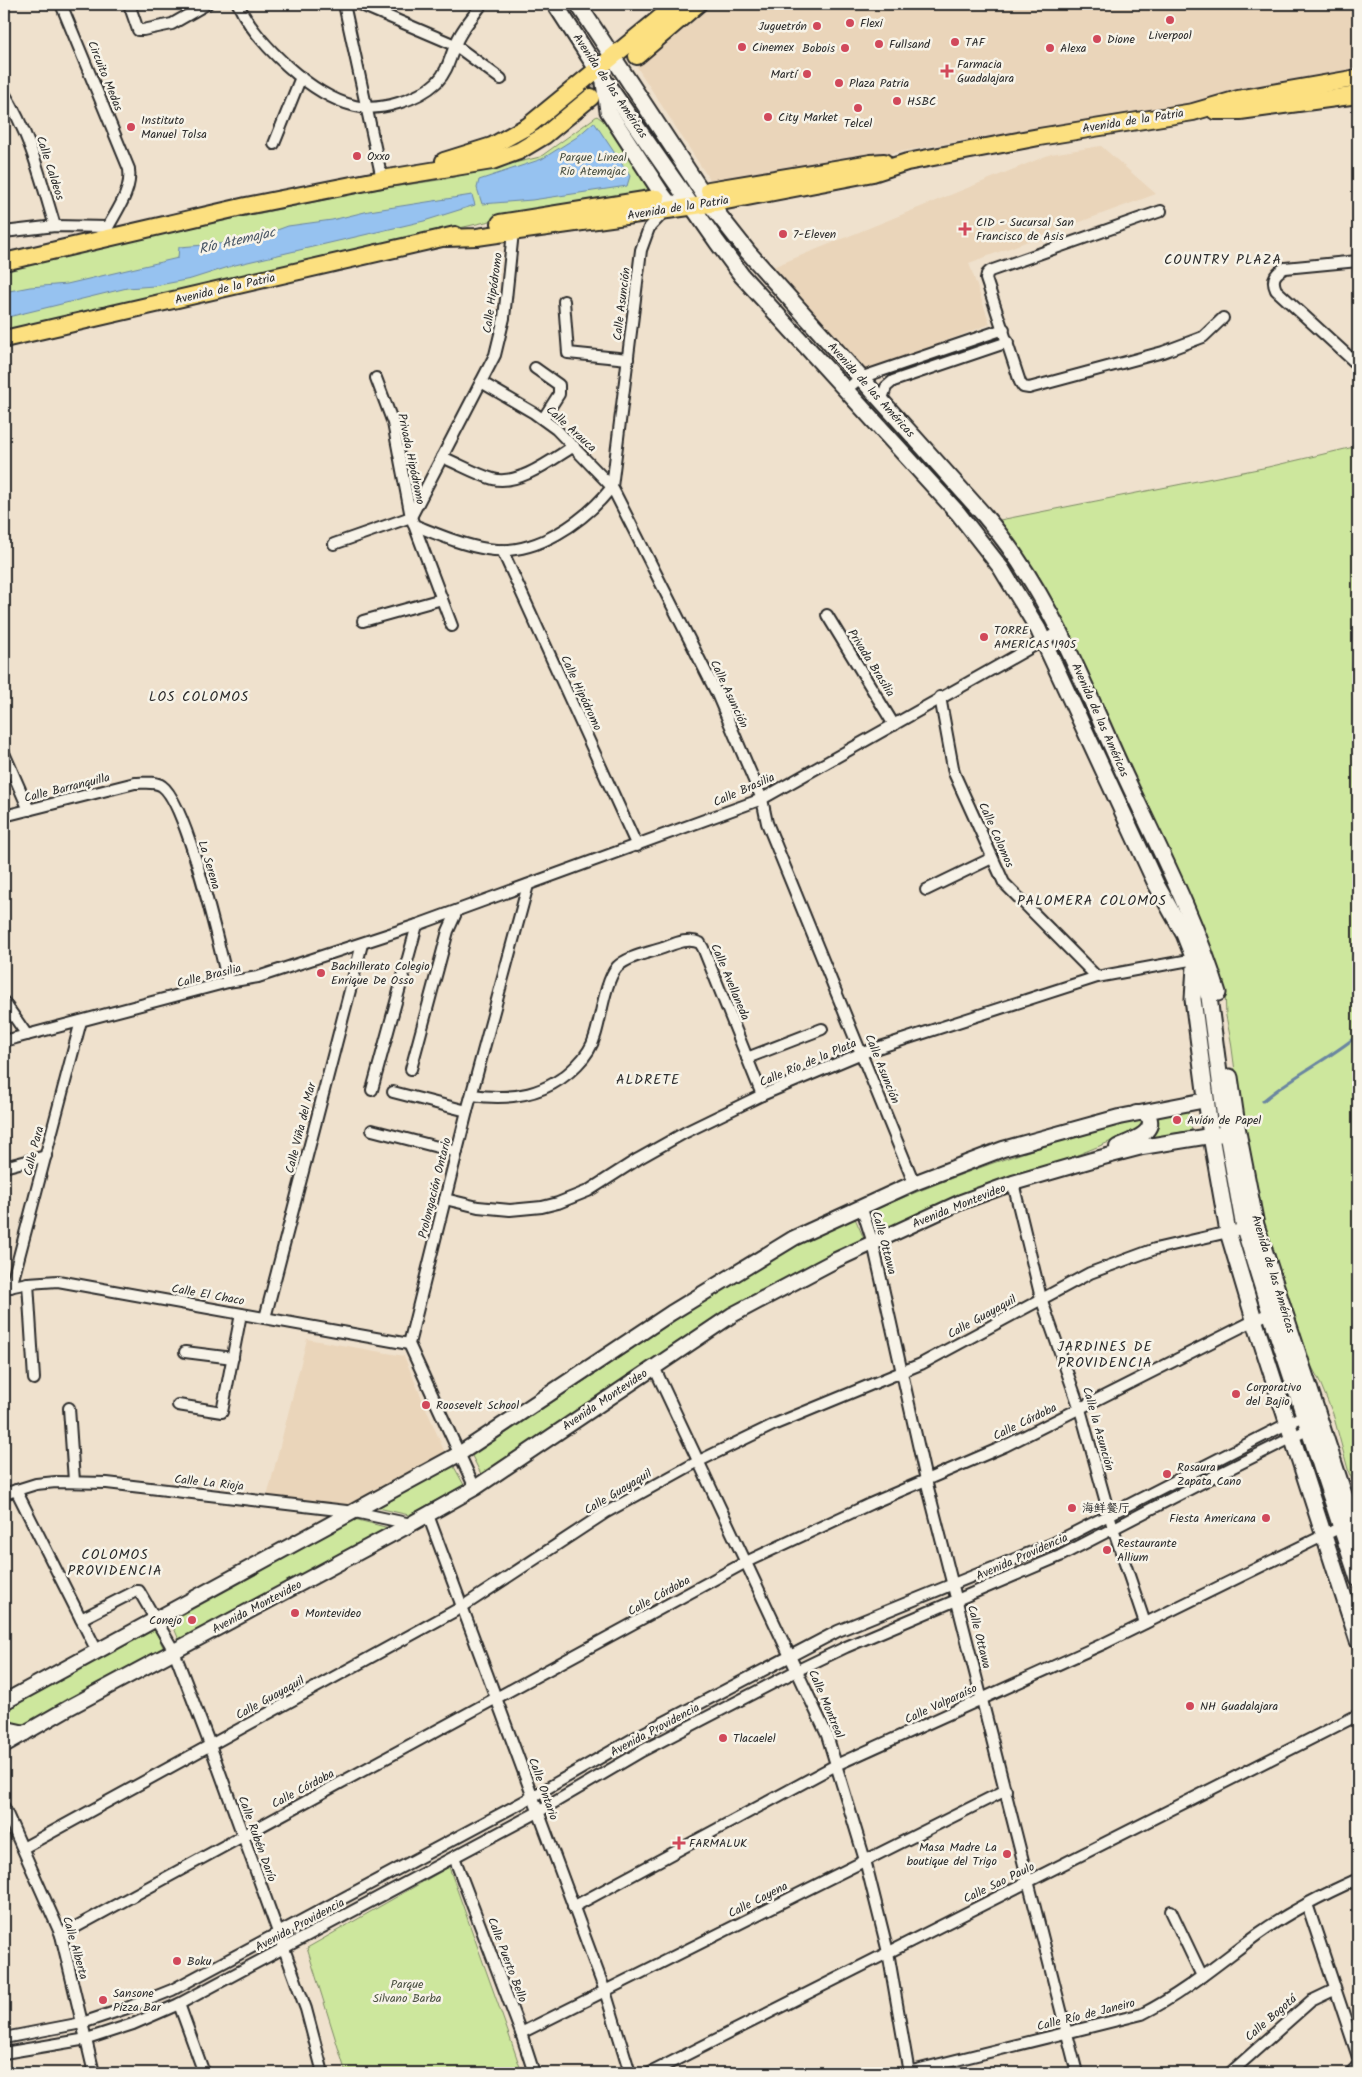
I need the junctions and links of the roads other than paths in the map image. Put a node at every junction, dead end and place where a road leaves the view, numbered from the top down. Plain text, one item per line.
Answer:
1 (61, 4) edge
2 (207, 4) edge
3 (238, 4) edge
4 (344, 4) edge
5 (359, 4) edge
6 (482, 4) edge
7 (555, 4) edge
8 (578, 4) edge
9 (677, 4) edge
10 (698, 4) edge
11 (130, 7) dead end
12 (455, 45) junction
13 (612, 56) junction
14 (638, 56) tunnel mouth
15 (600, 75) junction
16 (301, 77) junction
17 (1358, 78) edge
18 (501, 79) dead end
19 (4, 93) edge
20 (1358, 95) edge
21 (592, 97) tunnel mouth
22 (366, 108) junction
23 (1193, 112) junction
24 (274, 144) dead end
25 (382, 179) junction
26 (710, 197) junction
27 (661, 204) junction
28 (691, 206) junction
29 (1161, 212) dead end
30 (55, 226) junction
31 (113, 231) junction
32 (4, 232) edge
33 (514, 232) junction
34 (446, 238) junction
35 (1358, 261) edge
36 (4, 262) edge
37 (564, 301) dead end
38 (1223, 318) dead end
39 (1004, 329) junction
40 (4, 339) edge
41 (1008, 342) junction
42 (944, 350) junction
43 (628, 359) junction
44 (948, 362) junction
45 (1358, 365) edge
46 (535, 368) dead end
47 (376, 378) dead end
48 (860, 378) junction
49 (481, 382) junction
50 (846, 390) junction
51 (881, 402) junction
52 (543, 419) junction
53 (574, 446) junction
54 (442, 458) junction
55 (612, 487) junction
56 (412, 521) junction
57 (334, 544) dead end
58 (502, 550) junction
59 (442, 600) junction
60 (1022, 604) junction
61 (827, 615) dead end
62 (1053, 617) junction
63 (362, 621) dead end
64 (452, 626) dead end
65 (1060, 631) junction
66 (1043, 640) junction
67 (940, 698) junction
68 (894, 725) junction
69 (4, 753) edge
70 (135, 783) joint
71 (762, 799) junction
72 (29, 810) junction
73 (4, 816) edge
74 (637, 846) junction
75 (992, 858) junction
76 (528, 885) junction
77 (926, 890) dead end
78 (457, 911) junction
79 (417, 925) junction
80 (362, 944) junction
81 (1195, 959) junction
82 (1097, 977) junction
83 (228, 982) junction
84 (4, 1002) edge
85 (81, 1021) junction
86 (822, 1029) dead end
87 (27, 1035) junction
88 (4, 1041) edge
89 (862, 1053) junction
90 (747, 1058) junction
91 (411, 1069) dead end
92 (372, 1090) dead end
93 (393, 1092) dead end
94 (762, 1095) junction
95 (472, 1096) junction
96 (1206, 1100) junction
97 (467, 1111) junction
98 (1136, 1113) junction
99 (372, 1130) dead end
100 (1232, 1133) junction
101 (1211, 1136) junction
102 (457, 1152) junction
103 (46, 1156) junction
104 (1092, 1160) junction
105 (4, 1167) edge
106 (914, 1183) junction
107 (1014, 1184) junction
108 (445, 1199) junction
109 (860, 1206) junction
110 (1250, 1227) junction
111 (1228, 1232) junction
112 (873, 1243) junction
113 (28, 1283) junction
114 (8, 1288) edge
115 (1042, 1298) junction
116 (1277, 1309) junction
117 (241, 1314) junction
118 (265, 1318) junction
119 (1254, 1319) junction
120 (409, 1344) junction
121 (185, 1352) dead end
122 (232, 1358) junction
123 (654, 1367) junction
124 (902, 1373) junction
125 (34, 1379) dead end
126 (178, 1404) dead end
127 (69, 1408) dead end
128 (1080, 1409) junction
129 (1312, 1419) junction
130 (1290, 1430) junction
131 (459, 1454) junction
132 (697, 1462) junction
133 (926, 1480) junction
134 (74, 1481) junction
135 (475, 1488) junction
136 (16, 1490) junction
137 (4, 1494) edge
138 (356, 1512) junction
139 (1109, 1514) junction
140 (428, 1515) junction
141 (411, 1524) junction
142 (1347, 1524) junction
143 (1113, 1528) junction
144 (1324, 1535) junction
145 (1358, 1537) edge
146 (746, 1562) junction
147 (1358, 1579) edge
148 (952, 1583) junction
149 (957, 1599) junction
150 (462, 1607) junction
151 (81, 1619) junction
152 (156, 1619) junction
153 (1145, 1623) junction
154 (1358, 1641) edge
155 (97, 1651) junction
156 (174, 1651) junction
157 (791, 1655) junction
158 (798, 1670) junction
159 (496, 1698) junction
160 (982, 1698) junction
161 (4, 1702) edge
162 (1358, 1716) edge
163 (4, 1724) edge
164 (25, 1733) junction
165 (5, 1743) edge
166 (210, 1745) junction
167 (836, 1765) junction
168 (1006, 1790) junction
169 (532, 1797) junction
170 (4, 1807) edge
171 (538, 1812) junction
172 (242, 1836) junction
173 (23, 1848) junction
174 (454, 1857) junction
175 (865, 1860) junction
176 (1358, 1879) edge
177 (1029, 1882) junction
178 (1307, 1904) junction
179 (573, 1907) junction
180 (1171, 1911) dead end
181 (278, 1933) junction
182 (61, 1935) junction
183 (284, 1948) junction
184 (888, 1952) junction
185 (1202, 1976) junction
186 (1334, 1990) junction
187 (604, 1991) junction
188 (179, 2004) junction
189 (82, 2023) junction
190 (521, 2033) junction
191 (1066, 2033) junction
192 (4, 2038) edge
193 (87, 2039) junction
194 (4, 2053) edge
195 (1358, 2057) edge
196 (1358, 2069) edge
197 (94, 2073) edge
198 (204, 2073) edge
199 (323, 2073) edge
200 (534, 2073) edge
201 (630, 2073) edge
202 (650, 2073) edge
203 (907, 2073) edge
204 (1077, 2073) edge
205 (1230, 2073) edge
206 (1354, 2073) edge

1 - 31 street, Circuito Medas
2 - 11 street
3 - 16 street
4 - 22 street
5 - 12 street
6 - 12 street
7 - 15 main road, Avenida de las Américas
8 - 13 main road, Avenida de las Américas
9 - 13 main road
10 - 14 main road
12 - 18 street
12 - 22 street
13 - 15 main road
13 - 26 main road, Avenida de las Américas
15 - 25 main road
15 - 28 main road, Avenida de las Américas
16 - 22 street
16 - 24 street
17 - 23 main road, Avenida de la Patria
19 - 30 street, Calle Caldeos
20 - 23 main road
21 - 25 main road
22 - 25 street
23 - 26 main road, Avenida de la Patria
25 - 31 main road
26 - 28 main road, Avenida de la Patria
26 - 48 main road, Avenida de las Américas
27 - 28 main road, Avenida de la Patria
27 - 33 main road, Avenida de la Patria
27 - 34 main road, Avenida de la Patria
27 - 43 street, Calle Asunción
28 - 50 main road, Avenida de las Américas
29 - 39 street
30 - 31 street
30 - 32 street
31 - 36 main road
33 - 34 main road, Avenida de la Patria
33 - 49 street, Calle Hipódromo
34 - 40 main road, Avenida de la Patria
35 - 45 street
37 - 43 street
38 - 41 street
39 - 41 street
39 - 42 street
41 - 44 street
42 - 44 street
42 - 48 street
43 - 55 street, Calle Asunción
44 - 51 street
46 - 52 street
47 - 56 street, Privada Hipódromo
48 - 50 street
48 - 51 main road, Avenida de las Américas
49 - 52 street, Calle Arauca
49 - 54 street, Calle Hipódromo
50 - 60 main road, Avenida de las Américas
51 - 62 main road, Avenida de las Américas
52 - 53 street, Calle Arauca
53 - 54 street
53 - 55 street, Calle Arauca
54 - 56 street, Calle Hipódromo
55 - 58 street
55 - 71 street, Calle Asunción
56 - 57 street, Privada Hipódromo
56 - 58 street
56 - 59 street, Privada Hipódromo
58 - 74 street, Calle Hipódromo
59 - 63 street
59 - 64 street, Privada Hipódromo
60 - 62 main road
60 - 66 main road, Avenida de las Américas
61 - 68 street, Privada Brasilia
62 - 65 main road, Avenida de las Américas
65 - 66 street, Calle Brasilia
65 - 100 main road, Avenida de las Américas
66 - 67 street, Calle Brasilia
66 - 81 main road, Avenida de las Américas
67 - 68 street, Calle Brasilia
67 - 75 street, Calle Colomos
68 - 71 street, Calle Brasilia
69 - 72 street
70 - 72 street, Calle Barranquilla
70 - 83 street, La Serena
71 - 74 street, Calle Brasilia
71 - 89 street, Calle Asunción
72 - 73 street, Calle Barranquilla
74 - 76 street, Calle Brasilia
75 - 77 street
75 - 82 street, Calle Colomos
76 - 78 street, Calle Brasilia
76 - 95 street, Prolongación Ontario
78 - 79 street, Calle Brasilia
78 - 91 street
79 - 80 street, Calle Brasilia
79 - 92 street
80 - 83 street, Calle Brasilia
80 - 118 street, Calle Viña del Mar
81 - 82 street, Calle Río de la Plata
81 - 96 main road, Avenida de las Américas
81 - 100 main road, Avenida de las Américas
82 - 89 street, Calle Río de la Plata
83 - 85 street, Calle Brasilia
84 - 87 street
85 - 87 street, Calle Brasilia
85 - 103 street, Calle Para
86 - 90 street
87 - 88 street, Calle Brasilia
89 - 94 street, Calle Río de la Plata
89 - 106 street, Calle Asunción
90 - 94 street, Calle Avellaneda
90 - 95 street, Calle Avellaneda
93 - 97 street
94 - 108 street, Calle Río de la Plata
95 - 97 street, Prolongación Ontario
96 - 98 street
96 - 101 main road, Avenida de las Américas
97 - 102 street, Prolongación Ontario
98 - 104 street
98 - 106 street
99 - 102 street
100 - 101 street, Avenida Montevideo
100 - 110 main road, Avenida de las Américas
101 - 104 street, Avenida Montevideo
101 - 111 main road, Avenida de las Américas
102 - 108 street, Prolongación Ontario
103 - 105 street
103 - 114 street, Calle Para
104 - 107 street, Avenida Montevideo
106 - 109 street
107 - 112 street, Avenida Montevideo
107 - 115 street, Calle la Asunción
108 - 120 street, Prolongación Ontario
109 - 112 street, Calle Ottawa
109 - 131 street
110 - 111 street, Calle Guayaquil
110 - 116 main road, Avenida de las Américas
111 - 115 street, Calle Guayaquil
111 - 119 main road, Avenida de las Américas
112 - 123 street, Avenida Montevideo
112 - 124 street, Calle Ottawa
113 - 114 street, Calle El Chaco
113 - 117 street, Calle El Chaco
113 - 125 street
115 - 124 street, Calle Guayaquil
115 - 128 street, Calle la Asunción
116 - 119 street, Calle Córdoba
116 - 129 main road, Avenida de las Américas
117 - 118 street, Calle El Chaco
117 - 122 street
118 - 120 street, Calle El Chaco
119 - 128 street, Calle Córdoba
119 - 130 main road, Avenida de las Américas
120 - 131 street
121 - 122 street
122 - 126 street
123 - 132 street, Calle Montreal
123 - 135 street, Avenida Montevideo
124 - 132 street, Calle Guayaquil
124 - 133 street, Calle Ottawa
127 - 134 street
128 - 133 street, Calle Córdoba
128 - 139 street, Calle la Asunción
129 - 130 street, Avenida Providencia
129 - 130 street, Avenida Providencia
129 - 142 main road, Avenida de las Américas
130 - 139 street, Avenida Providencia
130 - 143 street, Avenida Providencia
130 - 144 main road, Avenida de las Américas
131 - 135 street
131 - 138 street
132 - 146 street, Calle Montreal
132 - 150 street, Calle Guayaquil
133 - 146 street, Calle Córdoba
133 - 148 street, Calle Ottawa
134 - 136 street, Calle La Rioja
134 - 138 street, Calle La Rioja
135 - 140 street, Avenida Montevideo
136 - 137 street, Calle La Rioja
136 - 151 street
138 - 141 street, Calle La Rioja
138 - 152 street
139 - 143 street, Calle la Asunción
139 - 148 street, Avenida Providencia
140 - 141 street, Avenida Montevideo
140 - 150 street, Calle Ontario
141 - 156 street, Avenida Montevideo
142 - 144 street, Calle Valparaíso
142 - 145 main road, Avenida de las Américas
142 - 147 main road, Avenida de las Américas
143 - 149 street, Avenida Providencia
143 - 153 street, Calle la Asunción
144 - 153 street, Calle Valparaíso
144 - 154 main road, Avenida de las Américas
146 - 157 street, Calle Montreal
146 - 159 street, Calle Córdoba
148 - 149 street, Calle Ottawa
148 - 157 street, Avenida Providencia
149 - 158 street, Avenida Providencia
149 - 160 street, Calle Ottawa
150 - 159 street, Calle Ontario
150 - 166 street, Calle Guayaquil
151 - 152 street, Calle Rubén Darío
151 - 155 street
152 - 155 street
152 - 156 street, Calle Rubén Darío
153 - 160 street, Calle Valparaíso
155 - 161 street
156 - 164 street, Avenida Montevideo
156 - 166 street, Calle Rubén Darío
157 - 158 street, Calle Montreal
157 - 169 street, Avenida Providencia
158 - 167 street, Calle Montreal
158 - 171 street, Avenida Providencia
159 - 169 street, Calle Ontario
159 - 172 street, Calle Córdoba
160 - 167 street, Calle Valparaíso
160 - 168 street, Calle Ottawa
162 - 177 street, Calle Sao Paulo
163 - 164 street
164 - 165 street, Avenida Montevideo
166 - 172 street, Calle Rubén Darío
166 - 173 street, Calle Guayaquil
167 - 175 street, Calle Montreal
167 - 179 street, Calle Valparaíso
168 - 175 street, Calle Cayena
168 - 177 street, Calle Ottawa
169 - 171 street, Calle Ontario
169 - 181 street, Avenida Providencia
170 - 173 street, Calle Alberta
171 - 174 street, Avenida Providencia
171 - 179 street, Calle Ontario
172 - 181 street, Calle Rubén Darío
172 - 182 street, Calle Córdoba
173 - 182 street, Calle Alberta
174 - 183 street, Avenida Providencia
174 - 190 street, Calle Puerto Bello
175 - 184 street, Calle Montreal
175 - 187 street, Calle Cayena
176 - 178 street, Calle Río de Janeiro
177 - 184 street, Calle Sao Paulo
177 - 191 street, Calle Ottawa
178 - 185 street, Calle Río de Janeiro
178 - 186 street
179 - 187 street, Calle Ontario
180 - 185 street
181 - 183 street, Calle Rubén Darío
181 - 189 street, Avenida Providencia
182 - 189 street, Calle Alberta
183 - 188 street, Avenida Providencia
183 - 199 street, Calle Rubén Darío
184 - 202 street, Calle Sao Paulo
184 - 203 street, Calle Montreal
185 - 191 street, Calle Río de Janeiro
186 - 195 street
186 - 205 street, Calle Bogotá
187 - 190 street, Calle Cayena
187 - 201 street, Calle Ontario
188 - 193 street, Avenida Providencia
188 - 198 street
189 - 192 street, Avenida Providencia
189 - 193 street, Calle Alberta
190 - 200 street, Calle Puerto Bello
191 - 203 street, Calle Río de Janeiro
191 - 204 street, Calle Ottawa
193 - 194 street, Avenida Providencia
193 - 197 street, Calle Alberta
196 - 206 main road

